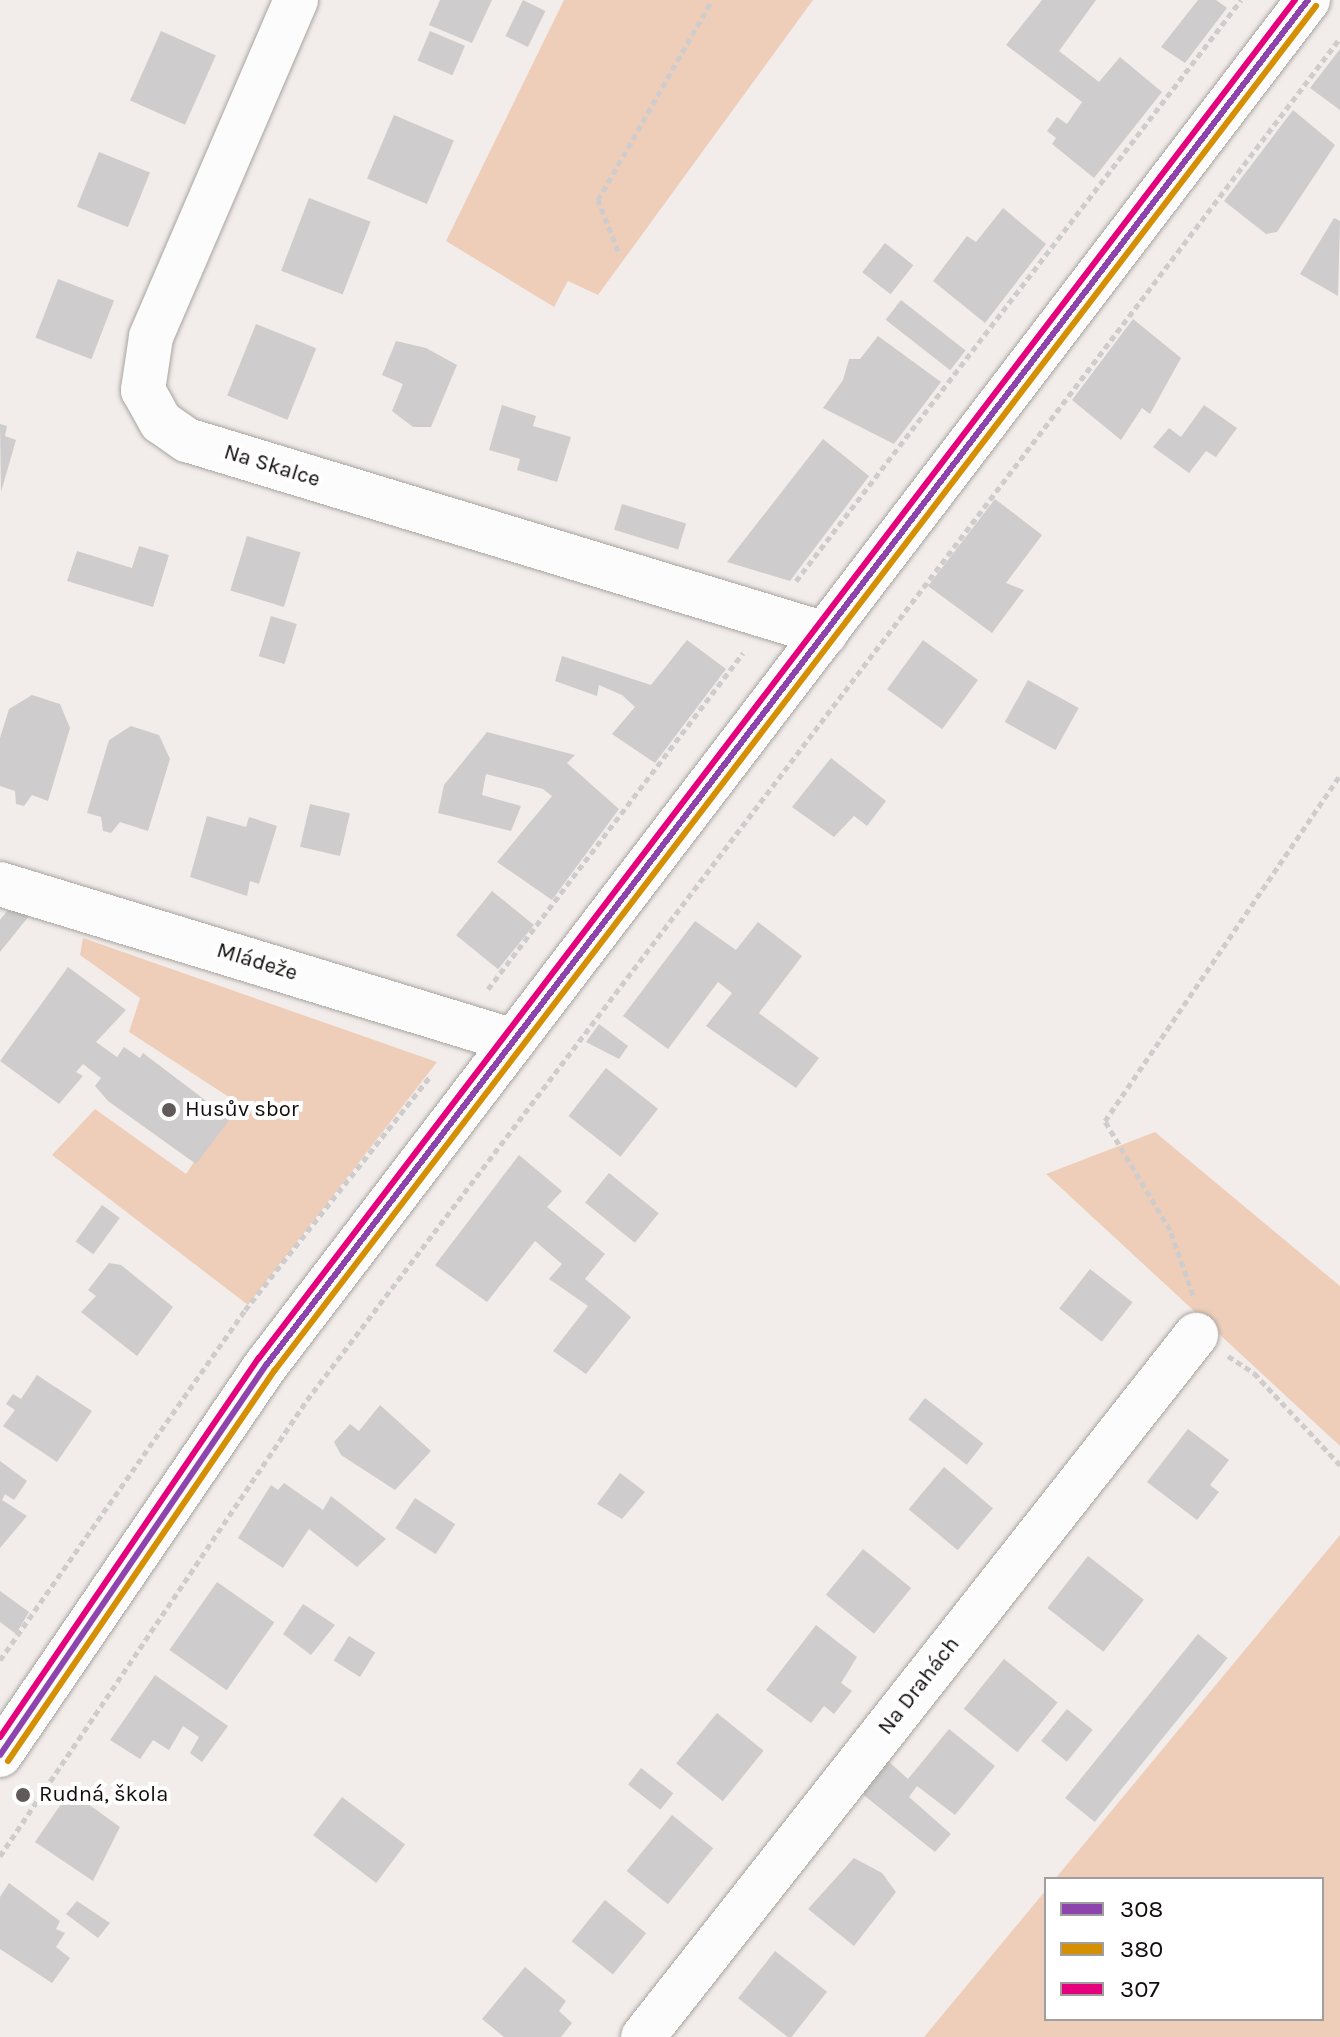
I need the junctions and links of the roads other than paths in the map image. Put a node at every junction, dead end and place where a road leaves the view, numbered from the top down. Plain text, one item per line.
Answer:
1 (296, 0) edge
2 (1308, 0) edge
3 (825, 634) junction
4 (0, 884) edge
5 (514, 1041) junction
6 (1196, 1335) road end
7 (0, 1755) edge
8 (643, 2037) edge

1 - 3 street, Na Skalce
2 - 3 street
3 - 5 street
4 - 5 street, Mládeže
5 - 7 street
6 - 8 street, Na Drahách

